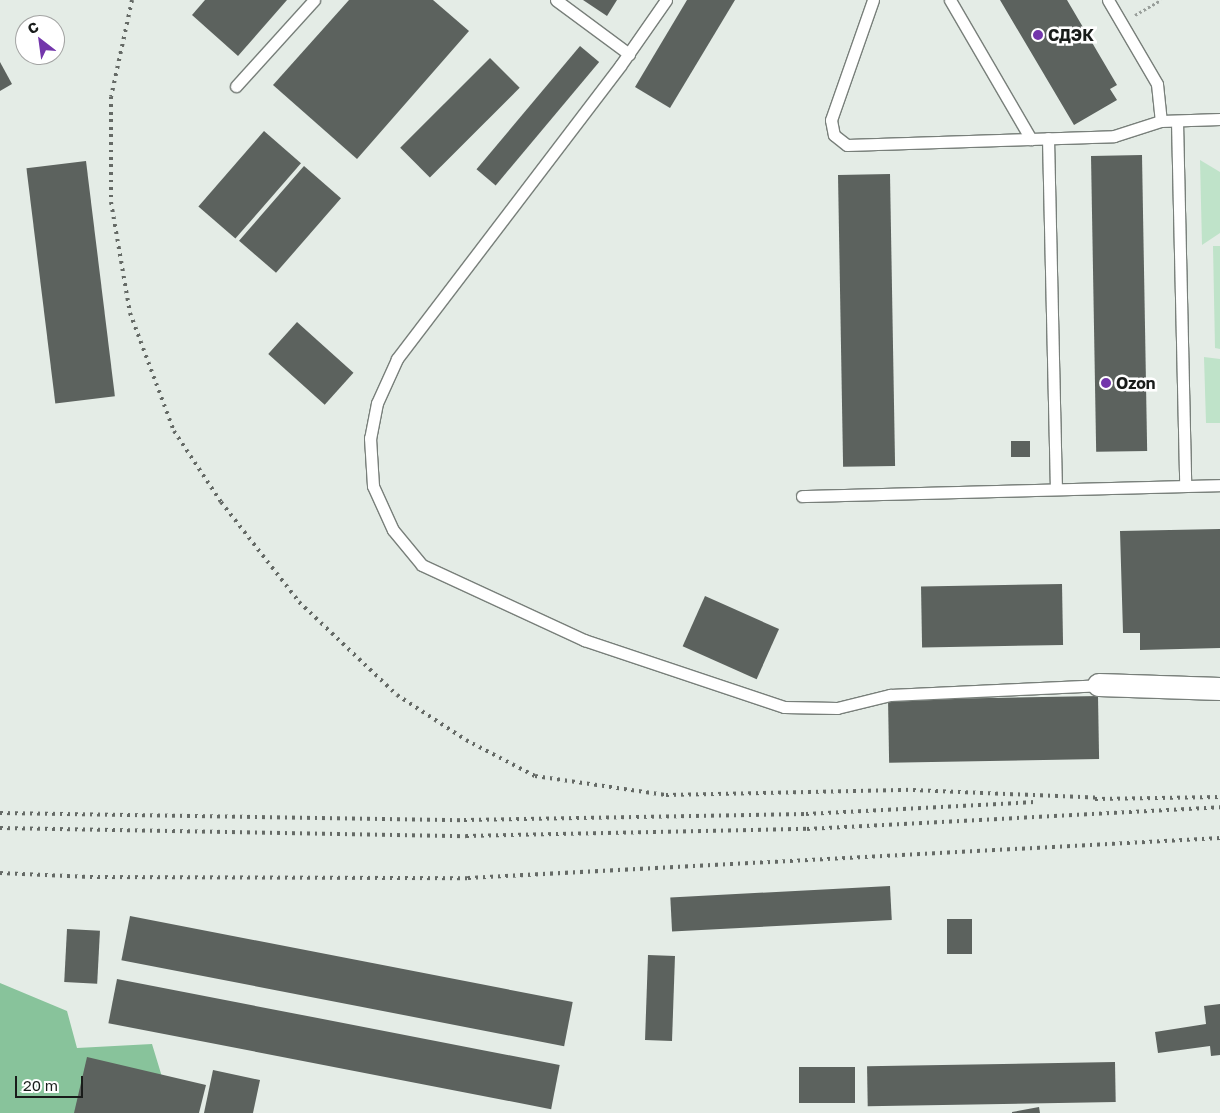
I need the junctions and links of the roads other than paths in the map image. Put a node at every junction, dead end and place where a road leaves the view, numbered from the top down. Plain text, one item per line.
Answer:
1 (314, 0) edge
2 (556, 0) edge
3 (666, 0) edge
4 (873, 0) edge
5 (950, 0) edge
6 (1108, 0) edge
7 (629, 54) junction
8 (236, 86) dead end
9 (1220, 119) edge
10 (1177, 121) junction
11 (1162, 122) junction
12 (1031, 138) junction
13 (1048, 138) junction
14 (1220, 485) edge
15 (1185, 486) junction
16 (1056, 490) junction
17 (802, 496) dead end
18 (1099, 685) joint
19 (1220, 689) edge

1 - 8 lane
2 - 7 lane
3 - 7 lane
4 - 12 lane
5 - 12 lane
6 - 11 lane
7 - 18 lane
9 - 10 lane
10 - 11 lane
10 - 15 lane
11 - 13 lane
12 - 13 lane
13 - 16 lane
14 - 15 lane
15 - 16 lane
16 - 17 lane
18 - 19 street

